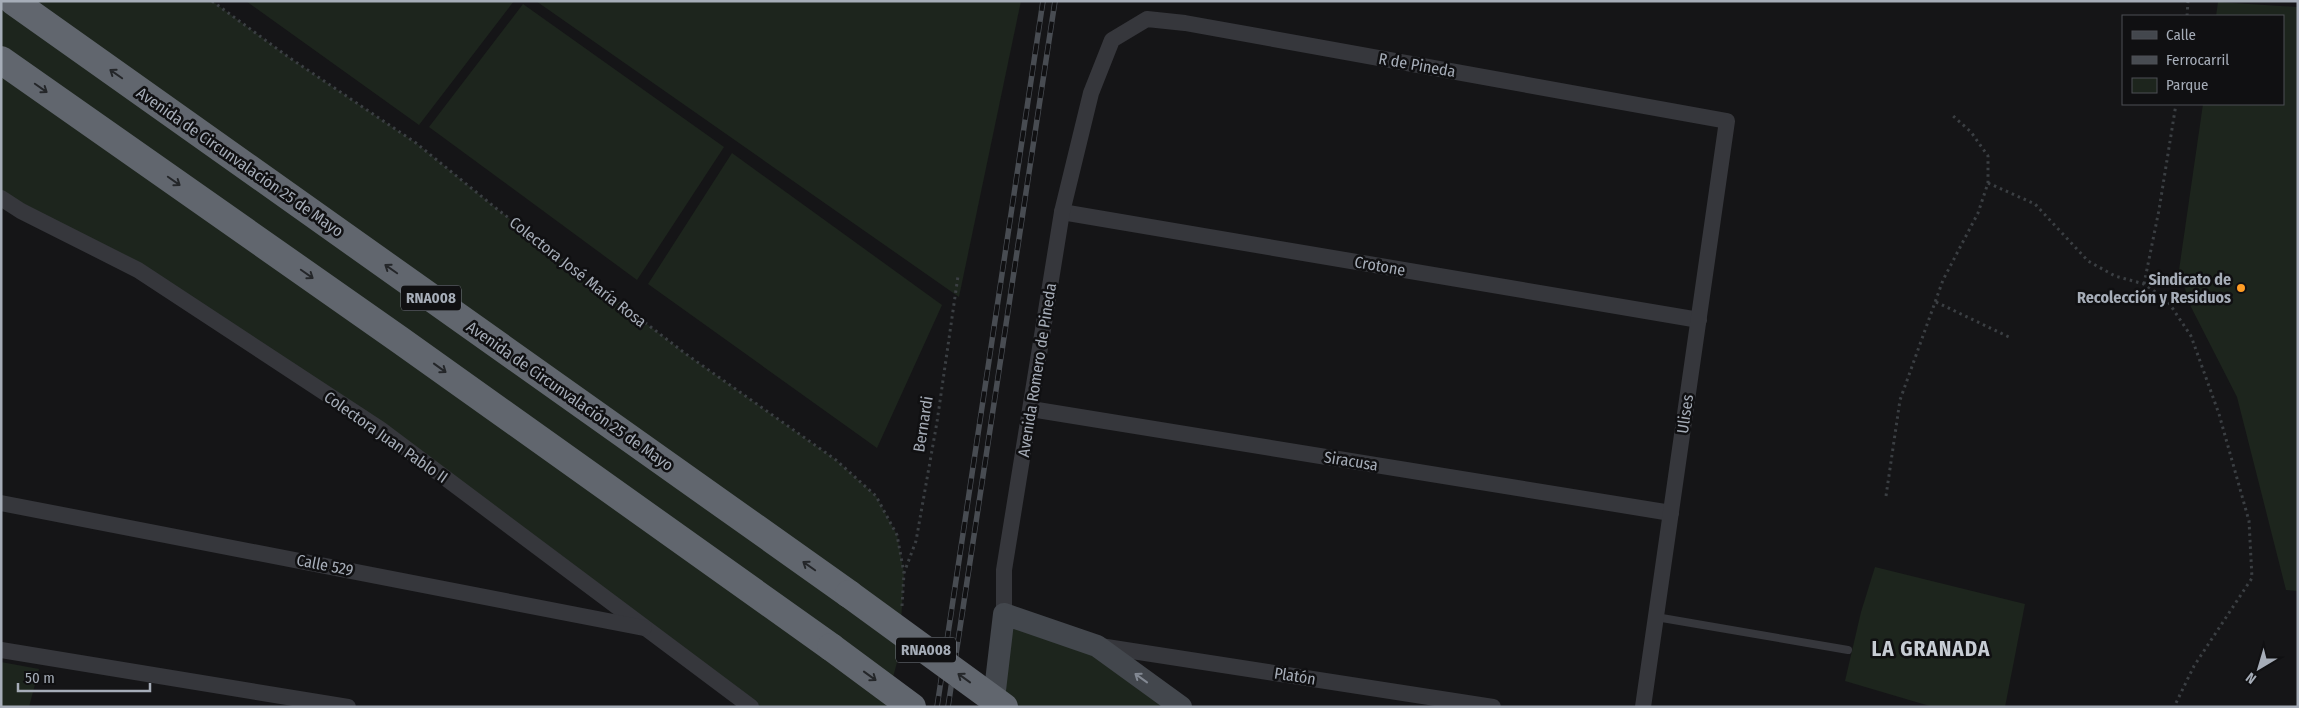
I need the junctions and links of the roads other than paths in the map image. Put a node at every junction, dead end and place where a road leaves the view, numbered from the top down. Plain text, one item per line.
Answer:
1 (13, 1) edge
2 (1112, 40) joint
3 (1, 60) edge
4 (1727, 121) joint
5 (1, 198) edge
6 (1, 206) edge
7 (21, 211) junction
8 (1062, 212) junction
9 (1699, 320) junction
10 (1031, 409) junction
11 (1, 503) edge
12 (1671, 513) junction
13 (1004, 614) junction
14 (1656, 617) junction
15 (649, 629) junction
16 (1097, 646) junction
17 (1, 650) edge
18 (1848, 650) dead end
19 (348, 707) edge
20 (751, 707) edge
21 (912, 707) edge
22 (993, 707) edge
23 (1004, 707) edge
24 (1181, 707) edge
25 (1493, 707) edge
26 (1643, 707) edge

23 -> 1 highway, Avenida de Circunvalación 25 de Mayo / RNA008, bridge
2 - 4 street, R de Pineda
2 - 8 street, Avenida Romero de Pineda
3 -> 21 highway, bridge
4 - 9 street, Ulises
5 - 7 street, Colectora Juan Pablo II
6 - 7 street
7 - 15 street, Colectora Juan Pablo II
8 - 9 street, Crotone
8 - 10 street, Avenida Romero de Pineda
9 - 12 street, Ulises
10 - 12 street, Siracusa
10 - 13 street, Avenida Romero de Pineda
11 - 15 street, Calle 529
12 - 14 street, Ulises
13 - 16 main road
13 - 22 main road, Avenida Romero de Pineda
14 - 18 lane
14 - 26 street, Ulises
15 - 20 street, Colectora Juan Pablo II
24 -> 16 main road
16 - 25 street, Platón
17 - 19 street

